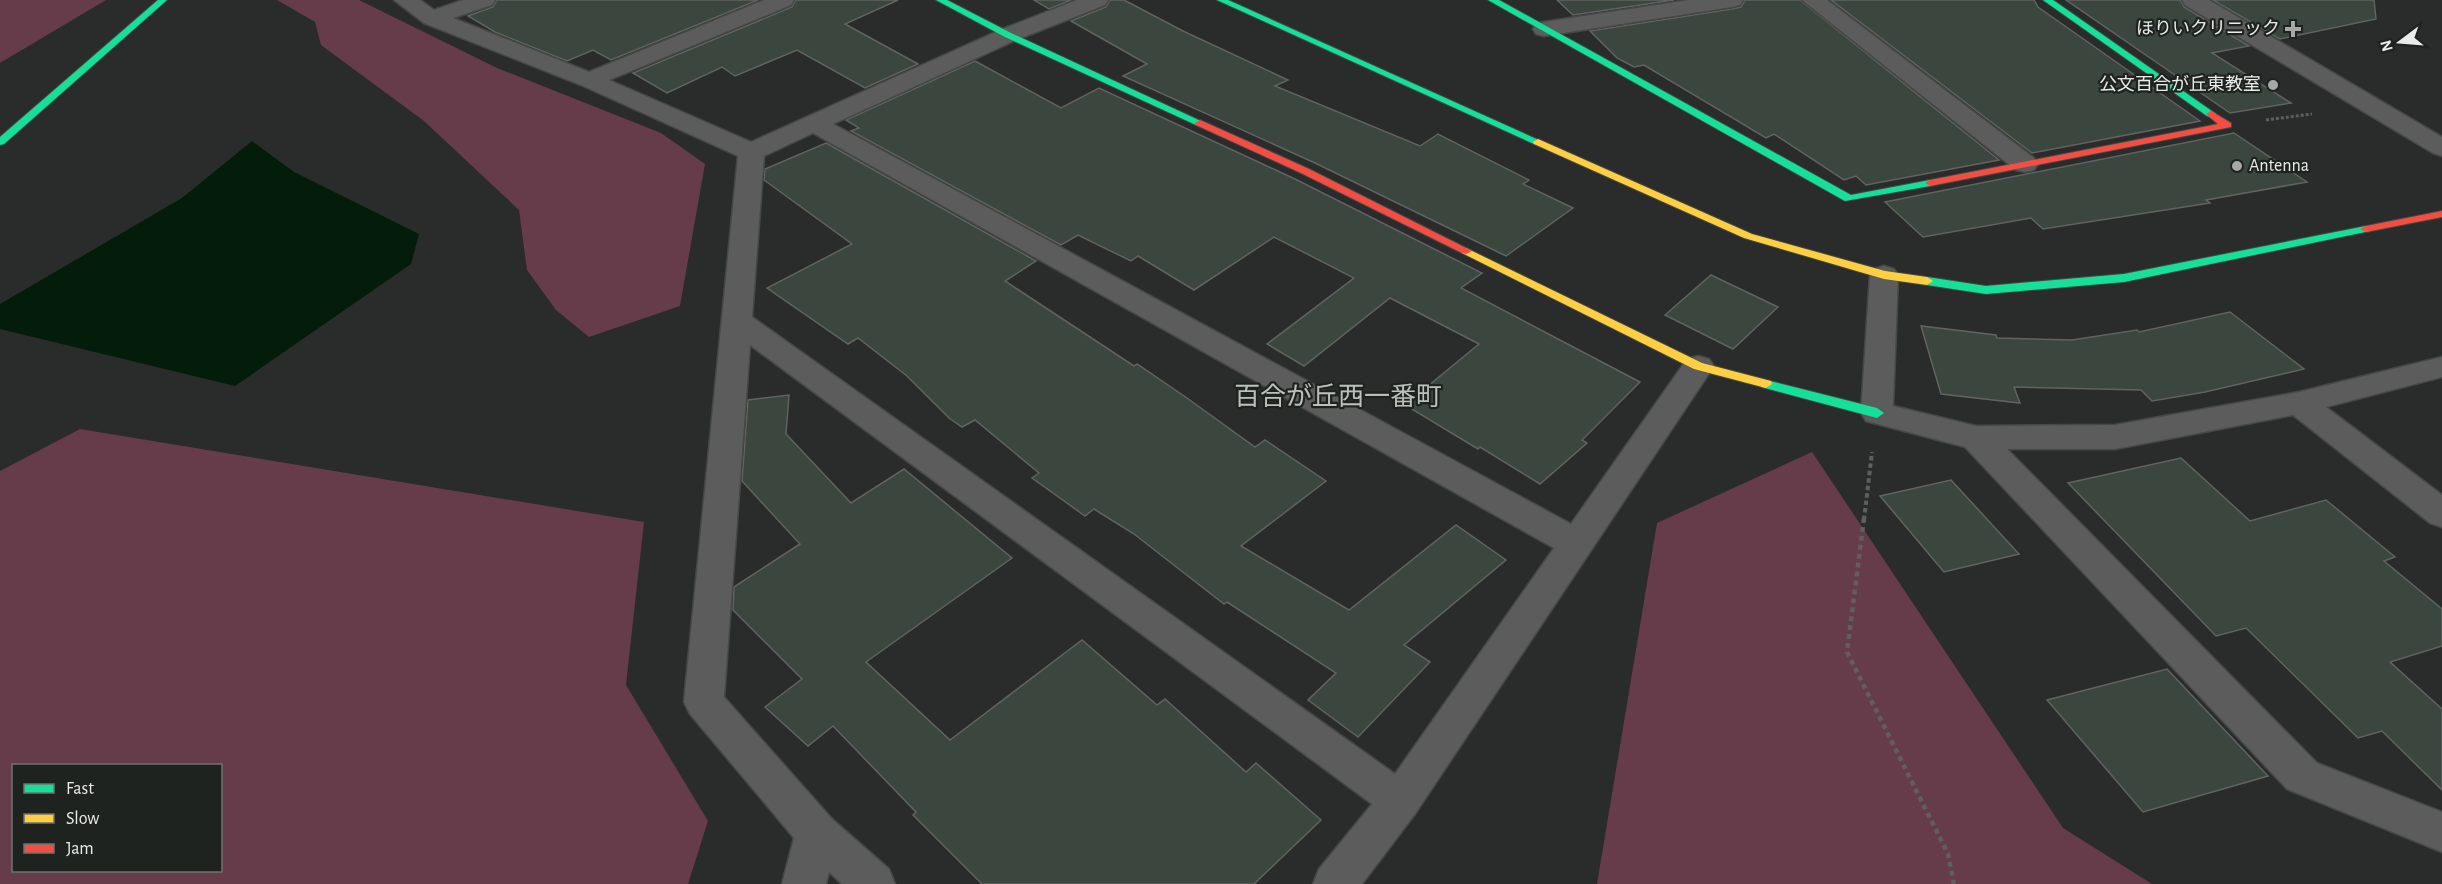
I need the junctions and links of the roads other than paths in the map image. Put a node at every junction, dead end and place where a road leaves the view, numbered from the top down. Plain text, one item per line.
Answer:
1 (163, 0) edge
2 (405, 0) edge
3 (484, 0) edge
4 (783, 0) edge
5 (940, 0) edge
6 (1097, 0) edge
7 (1221, 0) edge
8 (1492, 0) edge
9 (1732, 0) edge
10 (1813, 0) edge
11 (2047, 0) edge
12 (2193, 0) edge
13 (432, 18) junction
14 (1544, 29) junction
15 (1008, 35) junction
16 (589, 80) junction
17 (814, 124) junction
18 (0, 142) edge
19 (2442, 148) edge
20 (751, 152) junction
21 (2025, 164) junction
22 (2442, 214) edge
23 (1884, 275) junction
24 (737, 321) junction
25 (1698, 366) junction
26 (2442, 367) edge
27 (2299, 403) junction
28 (1877, 413) junction
29 (1976, 438) junction
30 (2442, 514) edge
31 (1577, 544) junction
32 (1400, 801) junction
33 (2442, 832) edge
34 (817, 833) junction
35 (804, 884) edge
36 (873, 884) edge
37 (1335, 884) edge

1 - 18 street
2 - 13 street
3 - 13 street
4 - 16 street
5 - 15 street
6 - 15 street
7 - 23 street
8 - 14 street
9 - 14 street
10 - 21 street
11 - 21 street
12 - 19 street
13 - 16 street
14 - 21 street
15 - 17 street
15 - 25 street
16 - 20 street
17 - 20 street
17 - 31 street
20 - 24 street
22 - 23 street
23 - 28 street
24 - 32 street
24 - 34 street
25 - 28 street
25 - 31 street
26 - 27 street
27 - 29 street
27 - 30 street
28 - 29 street
29 - 33 street
31 - 32 street
32 - 37 street
34 - 35 street
34 - 36 street

